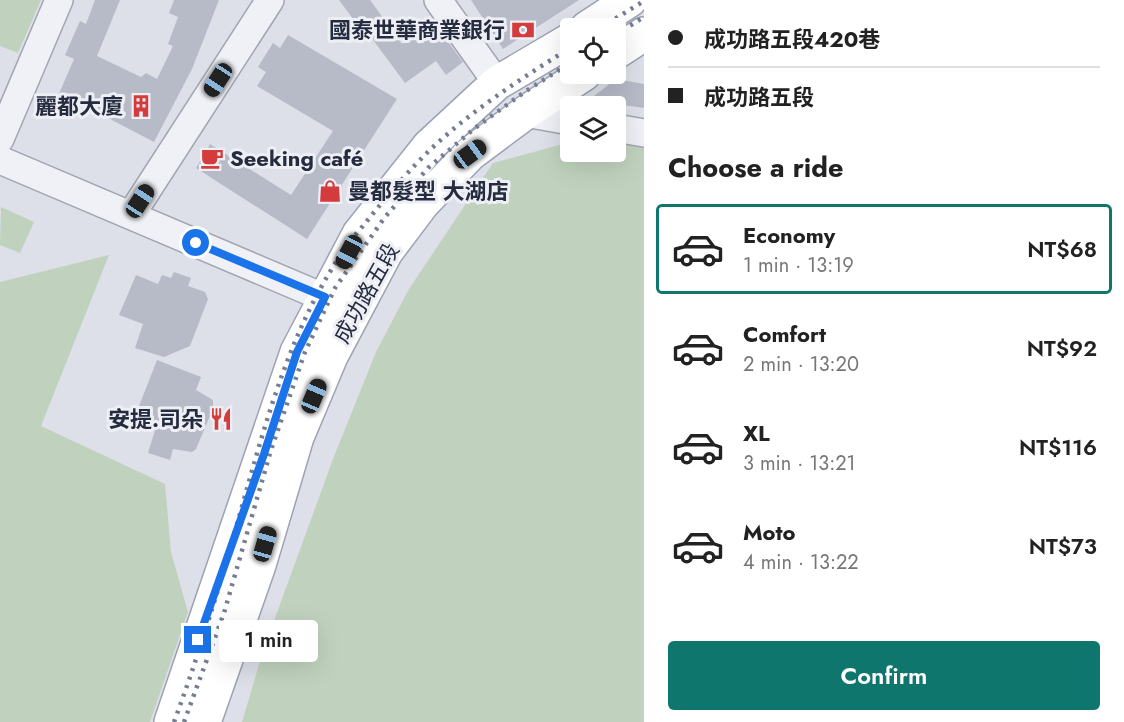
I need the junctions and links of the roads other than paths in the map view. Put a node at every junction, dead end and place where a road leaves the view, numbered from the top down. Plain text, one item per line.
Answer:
1 (59, 0) edge
2 (270, 0) edge
3 (438, 0) edge
4 (630, 0) edge
5 (602, 18) edge
6 (644, 34) edge
7 (560, 46) edge
8 (626, 46) edge
9 (497, 84) junction
10 (569, 84) edge
11 (525, 113) junction
12 (560, 119) edge
13 (626, 130) edge
14 (644, 133) edge
15 (0, 140) edge
16 (0, 160) edge
17 (131, 215) junction
18 (325, 297) junction
19 (355, 310) junction
20 (171, 722) edge
21 (204, 722) edge

1 - 15 street
2 - 17 street
3 - 9 street
4 - 5 main road
6 - 8 main road
7 - 9 main road, 成功路五段
9 - 18 main road, 成功路五段
10 - 11 main road, 成功路五段
11 - 12 street
11 - 19 main road, 成功路五段
13 - 14 street
16 - 17 street
17 - 18 street
18 - 19 street
18 - 20 main road, 成功路五段
19 - 21 main road, 成功路五段

